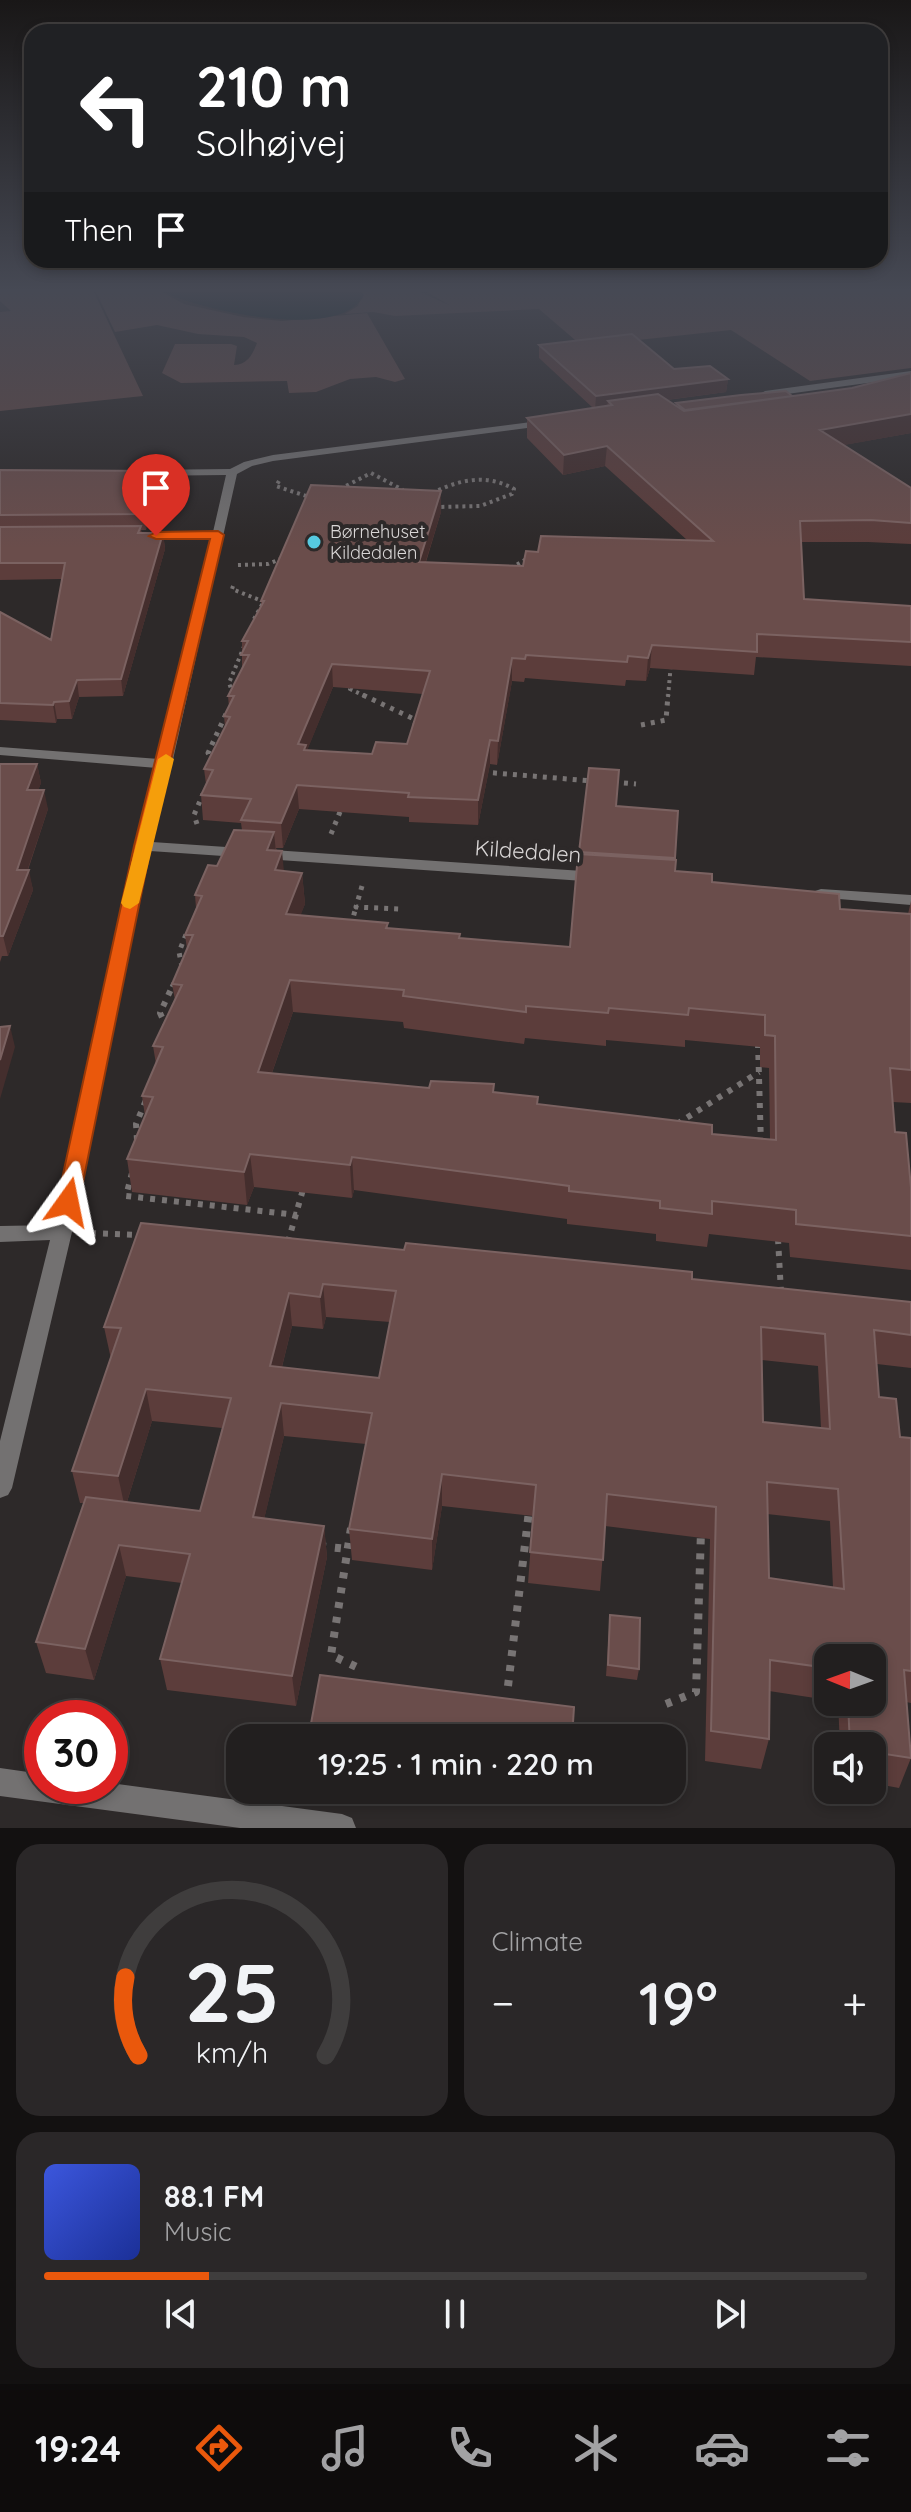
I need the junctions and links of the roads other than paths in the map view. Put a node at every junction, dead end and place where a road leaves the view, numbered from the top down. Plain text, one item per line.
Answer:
1 (887, 377) edge
2 (750, 396) edge
3 (552, 423) edge
4 (232, 472) junction
5 (124, 473) edge
6 (218, 535) junction
7 (124, 536) edge
8 (0, 751) edge
9 (165, 764) junction
10 (143, 846) junction
11 (613, 878) edge
12 (801, 892) edge
13 (911, 900) edge
14 (62, 1232) junction
15 (0, 1234) edge
16 (0, 1488) edge
17 (0, 1782) edge
18 (342, 1828) edge

1 - 2 street
3 - 4 street
4 - 5 street
4 - 6 street
6 - 7 street
6 - 9 street
8 - 9 street
9 - 10 street
10 - 11 street, Kildedalen
10 - 14 street
12 - 13 street
14 - 15 street
14 - 16 street
17 - 18 street

